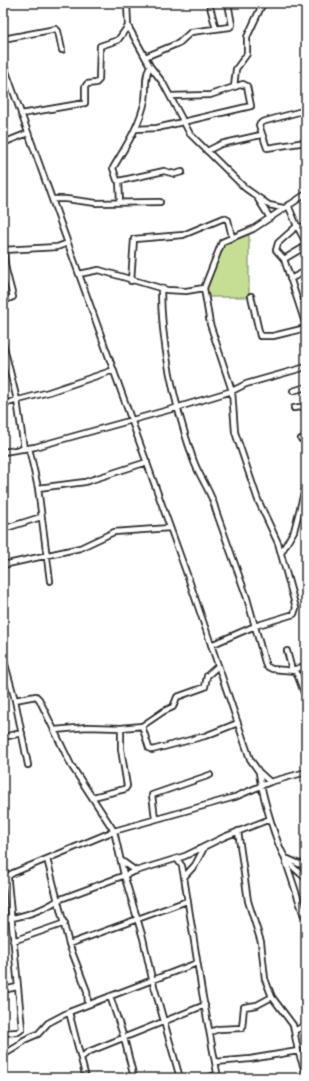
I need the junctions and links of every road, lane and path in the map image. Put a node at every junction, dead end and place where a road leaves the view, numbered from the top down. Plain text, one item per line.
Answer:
1 (127, 3) edge
2 (209, 3) edge
3 (228, 3) edge
4 (263, 3) edge
5 (128, 26) junction
6 (216, 29) junction
7 (3, 39) edge
8 (62, 50) dead end
9 (145, 57) junction
10 (3, 63) edge
11 (150, 66) junction
12 (9, 78) junction
13 (3, 79) edge
14 (234, 86) junction
15 (170, 96) junction
16 (306, 110) edge
17 (21, 114) junction
18 (183, 122) junction
19 (136, 129) junction
20 (28, 134) junction
21 (261, 135) junction
22 (306, 142) edge
23 (3, 143) edge
24 (207, 151) junction
25 (182, 172) dead end
26 (119, 181) junction
27 (306, 194) edge
28 (257, 197) junction
29 (53, 199) junction
30 (120, 202) junction
31 (160, 202) dead end
32 (288, 205) junction
33 (284, 208) junction
34 (270, 218) junction
35 (297, 226) junction
36 (306, 228) edge
37 (232, 237) junction
38 (68, 243) junction
39 (306, 243) edge
40 (306, 246) edge
41 (3, 250) edge
42 (284, 259) junction
43 (306, 271) edge
44 (79, 274) junction
45 (290, 279) junction
46 (132, 281) junction
47 (204, 288) junction
48 (161, 289) junction
49 (252, 296) dead end
50 (3, 301) edge
51 (306, 327) edge
52 (3, 343) edge
53 (4, 353) edge
54 (306, 367) edge
55 (114, 370) junction
56 (306, 387) edge
57 (232, 391) junction
58 (293, 391) dead end
59 (17, 400) junction
60 (3, 404) edge
61 (306, 406) edge
62 (178, 407) junction
63 (294, 408) dead end
64 (132, 419) junction
65 (29, 448) junction
66 (24, 449) junction
67 (3, 452) edge
68 (147, 462) junction
69 (306, 485) edge
70 (38, 488) junction
71 (41, 517) junction
72 (170, 528) junction
73 (3, 529) edge
74 (281, 553) junction
75 (46, 556) junction
76 (3, 565) edge
77 (50, 581) dead end
78 (255, 626) junction
79 (211, 645) junction
80 (287, 651) dead end
81 (3, 657) edge
82 (218, 666) junction
83 (306, 666) edge
84 (292, 670) junction
85 (5, 675) edge
86 (306, 698) edge
87 (15, 700) junction
88 (238, 723) junction
89 (142, 726) junction
90 (121, 728) junction
91 (55, 730) junction
92 (22, 733) junction
93 (3, 737) edge
94 (28, 766) dead end
95 (259, 772) junction
96 (306, 772) edge
97 (210, 775) dead end
98 (269, 783) junction
99 (260, 786) junction
100 (265, 796) junction
101 (93, 797) junction
102 (155, 818) junction
103 (270, 819) junction
104 (114, 831) junction
105 (238, 831) junction
106 (204, 848) junction
107 (185, 856) junction
108 (285, 858) junction
109 (47, 859) junction
110 (177, 859) junction
111 (122, 861) junction
112 (306, 863) edge
113 (182, 866) junction
114 (136, 870) junction
115 (124, 875) junction
116 (184, 877) junction
117 (306, 878) edge
118 (58, 900) junction
119 (187, 901) junction
120 (304, 916) dead end
121 (137, 918) junction
122 (11, 919) junction
123 (3, 920) edge
124 (65, 923) junction
125 (14, 941) junction
126 (69, 944) junction
127 (197, 963) junction
128 (152, 979) junction
129 (17, 987) junction
130 (3, 990) edge
131 (110, 996) junction
132 (272, 997) junction
133 (88, 1004) junction
134 (205, 1005) junction
135 (69, 1012) junction
136 (164, 1021) junction
137 (306, 1025) edge
138 (296, 1030) junction
139 (210, 1032) junction
140 (3, 1034) edge
141 (124, 1038) junction
142 (298, 1050) junction
143 (3, 1055) edge
144 (82, 1057) junction
145 (215, 1062) junction
146 (306, 1074) edge
147 (217, 1076) edge
148 (86, 1078) edge
149 (134, 1078) edge
150 (180, 1078) edge
151 (208, 1078) edge

1 - 5 street
2 - 6 street
3 - 6 street
4 - 14 street
5 - 9 street
5 - 17 street
6 - 9 street
7 - 8 street
9 - 11 street
10 - 12 street
11 - 15 street
11 - 19 street
12 - 13 street
12 - 17 street
14 - 15 street
14 - 18 street
15 - 18 street
16 - 21 street
17 - 20 street
18 - 19 street
18 - 24 street
19 - 26 street
20 - 23 street
20 - 29 street
21 - 22 street
21 - 24 street
24 - 28 street
25 - 26 street
26 - 30 street
27 - 32 street
28 - 33 street
28 - 34 street
29 - 30 street
29 - 38 street
30 - 31 street
32 - 33 street
32 - 35 street
33 - 34 street
34 - 37 street
35 - 36 street
35 - 39 street
35 - 42 street
37 - 46 street
37 - 47 street
38 - 41 street
38 - 44 street
40 - 42 street
41 - 50 street
42 - 45 street
43 - 45 street
44 - 46 street
44 - 55 street
45 - 51 street
46 - 48 street
47 - 48 street
47 - 57 street
48 - 62 street
49 - 51 street
52 - 53 street
53 - 59 street
54 - 57 street
55 - 59 street
55 - 64 street
56 - 58 street
57 - 62 street
57 - 74 street
59 - 60 street
59 - 66 street
61 - 63 street
62 - 64 street
62 - 78 street
64 - 65 street
64 - 68 street
65 - 66 street
65 - 70 street
66 - 67 street
68 - 70 street
68 - 72 street
69 - 74 street
70 - 71 street
71 - 73 street
71 - 75 street
72 - 75 street
72 - 79 street
74 - 78 street
75 - 76 street
75 - 77 street
78 - 79 street
78 - 84 street
79 - 82 street
80 - 84 street
81 - 85 street
82 - 88 street
82 - 89 street
83 - 84 street
84 - 86 street
85 - 87 street
87 - 91 street
87 - 92 street
88 - 89 street
88 - 95 street
89 - 90 street
90 - 91 street
90 - 101 street
91 - 101 street
92 - 93 street
92 - 94 street
95 - 98 street
95 - 99 street
96 - 98 street
97 - 102 street
98 - 99 street
98 - 100 street
99 - 100 street
99 - 102 street
100 - 103 street
101 - 104 street
102 - 104 street
103 - 105 street
103 - 108 street
104 - 109 street
104 - 111 street
105 - 106 street
105 - 132 street
106 - 107 street
106 - 116 street
107 - 110 street
107 - 113 street
108 - 112 street
108 - 117 street
108 - 120 street
109 - 118 street
109 - 122 street
110 - 113 street
110 - 114 street
111 - 114 street
111 - 115 street
113 - 116 street
114 - 115 street
115 - 118 street
115 - 121 street
116 - 119 street
118 - 122 street
118 - 124 street
119 - 121 street
119 - 127 street
121 - 126 street
121 - 128 street
122 - 123 street
122 - 125 street
124 - 125 street
124 - 126 street
125 - 129 street
126 - 133 street
127 - 128 street
127 - 134 street
128 - 131 street
128 - 136 street
129 - 130 street
129 - 140 street
131 - 133 street
131 - 141 street
132 - 138 street
132 - 139 street
133 - 135 street
134 - 136 street
134 - 139 street
135 - 143 street
135 - 144 street
136 - 141 street
136 - 150 street
137 - 138 street
138 - 142 street
139 - 145 street
141 - 144 street
141 - 149 street
142 - 145 street
142 - 146 street
144 - 148 street
145 - 147 street
147 - 151 street

